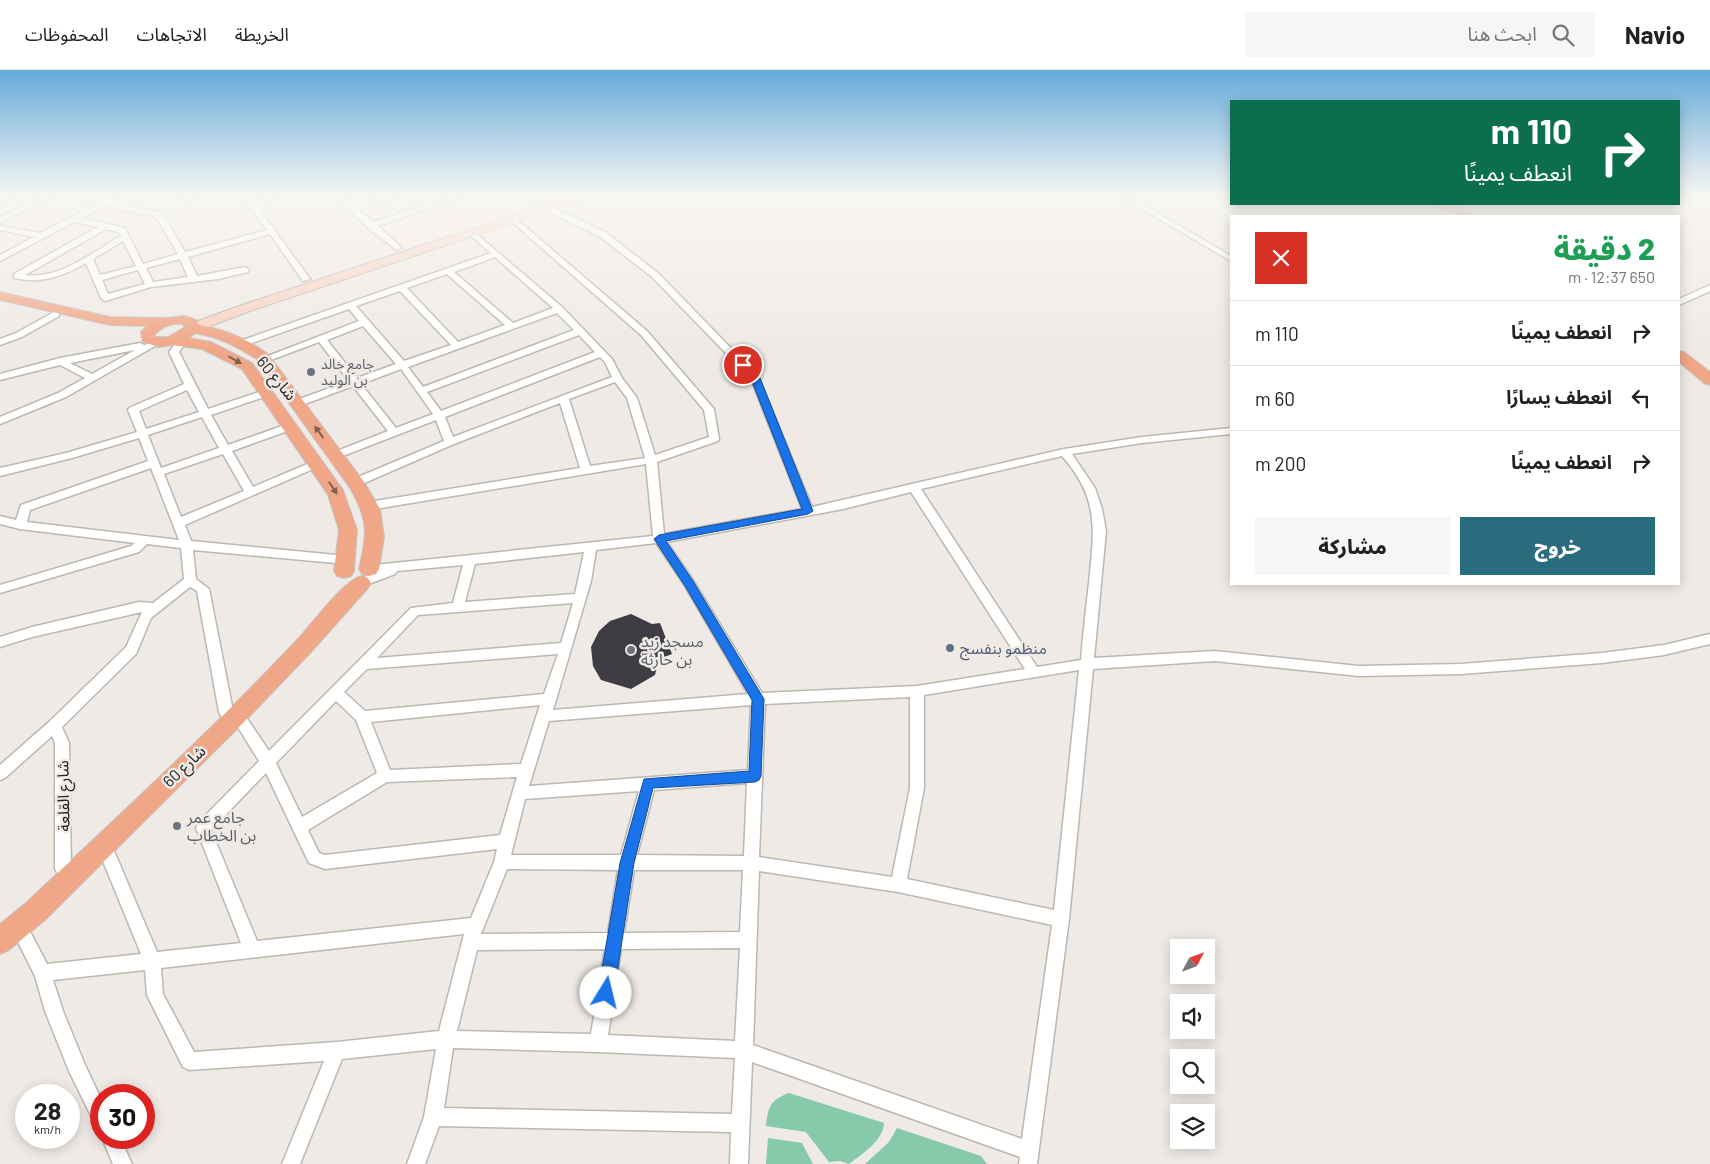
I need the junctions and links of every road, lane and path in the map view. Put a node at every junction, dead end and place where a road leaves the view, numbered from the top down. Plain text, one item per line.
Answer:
1 (19, 248) edge
2 (67, 248) edge
3 (105, 248) edge
4 (132, 248) edge
5 (179, 248) edge
6 (209, 248) edge
7 (284, 248) edge
8 (397, 248) edge
9 (427, 248) edge
10 (489, 248) edge
11 (547, 248) edge
12 (620, 248) edge
13 (1212, 248) edge
14 (496, 254) junction
15 (183, 255) junction
16 (0, 258) edge
17 (88, 258) junction
18 (1230, 258) edge
19 (140, 266) junction
20 (245, 270) dead end
21 (448, 271) junction
22 (193, 278) junction
23 (96, 279) junction
24 (306, 279) junction
25 (150, 285) junction
26 (401, 287) junction
27 (1710, 288) edge
28 (0, 296) edge
29 (0, 300) edge
30 (1680, 302) edge
31 (350, 305) junction
32 (559, 309) junction
33 (56, 314) junction
34 (166, 322) junction
35 (366, 322) junction
36 (511, 326) junction
37 (580, 331) junction
38 (222, 335) junction
39 (171, 336) junction
40 (322, 340) junction
41 (1680, 341) edge
42 (0, 342) edge
43 (243, 343) junction
44 (206, 345) junction
45 (456, 346) junction
46 (601, 353) junction
47 (1680, 355) edge
48 (265, 359) junction
49 (60, 361) junction
50 (1710, 365) edge
51 (403, 366) junction
52 (0, 377) edge
53 (92, 378) junction
54 (617, 378) junction
55 (1710, 380) edge
56 (357, 382) junction
57 (189, 385) junction
58 (421, 391) junction
59 (266, 393) junction
60 (564, 398) junction
61 (298, 403) junction
62 (205, 413) junction
63 (439, 415) junction
64 (0, 421) edge
65 (289, 427) junction
66 (1230, 431) edge
67 (394, 432) junction
68 (142, 434) junction
69 (450, 442) junction
70 (225, 448) junction
71 (1064, 452) junction
72 (336, 455) junction
73 (651, 460) junction
74 (316, 464) junction
75 (155, 468) junction
76 (586, 471) junction
77 (0, 472) edge
78 (355, 483) junction
79 (914, 487) junction
80 (250, 492) junction
81 (369, 506) junction
82 (808, 511) junction
83 (0, 520) edge
84 (178, 523) junction
85 (20, 525) junction
86 (659, 539) junction
87 (145, 540) junction
88 (187, 545) junction
89 (590, 548) junction
90 (470, 560) junction
91 (352, 573) junction
92 (190, 581) junction
93 (0, 589) edge
94 (580, 598) junction
95 (458, 607) junction
96 (156, 608) junction
97 (1710, 639) edge
98 (0, 642) edge
99 (566, 648) junction
100 (363, 664) junction
101 (1086, 664) junction
102 (1034, 672) junction
103 (917, 690) junction
104 (336, 693) junction
105 (550, 699) junction
106 (758, 699) junction
107 (231, 713) junction
108 (545, 716) junction
109 (362, 717) junction
110 (54, 726) junction
111 (268, 762) junction
112 (526, 770) junction
113 (0, 774) edge
114 (385, 776) junction
115 (755, 776) junction
116 (648, 783) junction
117 (519, 793) junction
118 (299, 827) junction
119 (506, 841) junction
120 (104, 844) junction
121 (502, 862) junction
122 (627, 863) junction
123 (751, 864) junction
124 (63, 868) junction
125 (898, 885) junction
126 (1061, 919) junction
127 (476, 925) junction
128 (9, 928) edge
129 (748, 940) junction
130 (0, 941) edge
131 (471, 942) junction
132 (614, 943) junction
133 (252, 949) junction
134 (152, 960) junction
135 (43, 973) junction
136 (446, 1039) junction
137 (598, 1043) junction
138 (337, 1050) junction
139 (743, 1050) junction
140 (90, 1096) edge
141 (432, 1117) junction
142 (741, 1123) junction
143 (116, 1149) edge
144 (1029, 1158) edge
145 (123, 1164) edge
146 (291, 1164) edge
147 (416, 1164) edge
148 (739, 1164) edge

1 - 16 street
2 - 17 street
3 - 17 street
4 - 19 street
5 - 15 street
6 - 15 street
7 - 24 street
8 - 24 main road
9 - 39 main road
10 - 14 street
11 - 73 street
12 - 82 street
13 - 18 street
14 - 21 street
14 - 32 street
15 - 19 street
15 - 22 street
17 - 23 street
19 - 23 street
19 - 25 street
20 - 22 street
21 - 26 street
21 - 36 street
22 - 25 street
23 - 25 street
24 - 39 main road
26 - 31 street
26 - 45 street
27 - 30 street
28 - 34 main road
29 - 33 main road, شارع 60
31 - 35 street
31 - 43 street
32 - 36 street
32 - 37 street
33 - 39 main road, شارع 60
33 - 42 street
34 - 39 main road
34 - 39 main road
35 - 40 street
35 - 51 street
36 - 45 street
37 - 46 street
37 - 58 street
38 - 39 main road, شارع 60
38 - 43 main road, شارع 60
38 - 44 main road
39 - 44 main road, شارع 60
39 - 49 street
39 - 53 street
39 - 57 street
40 - 48 street
40 - 56 street
41 - 50 main road
43 - 48 main road, شارع 60
44 -> 59 main road, شارع 60
45 - 51 street
46 - 54 street
46 - 63 street
47 - 55 main road
48 - 61 main road, شارع 60
49 - 52 street
49 - 53 street
51 - 56 street
51 - 58 street
53 - 64 street
54 - 60 street
54 - 73 street
56 - 61 street
56 - 67 street
57 - 62 street
57 - 68 street
58 - 63 street
59 - 62 street
59 - 65 main road, شارع 60
60 - 69 street
60 - 76 street
72 -> 61 main road, شارع 60
62 - 68 street
62 - 70 street
63 - 67 street
63 - 69 street
65 - 70 street
65 - 74 main road, شارع 60
66 - 71 street
67 - 72 street
68 - 75 street
68 - 77 street
69 - 78 street
70 - 75 street
70 - 80 street
71 - 79 street
71 - 101 street
72 - 78 main road, شارع 60
73 - 76 street
73 - 86 street
74 - 80 street
74 -> 91 main road, شارع 60
75 - 84 street
75 - 85 street
76 - 81 street
78 - 81 main road, شارع 60
79 - 82 street
79 - 102 street
80 - 84 street
81 - 91 main road, شارع 60
82 - 86 street
83 - 85 street
84 - 88 street
85 - 87 street
86 - 89 street
86 - 106 street
87 - 88 street
87 - 93 street
88 - 91 street
88 - 92 street
89 - 90 street
89 - 94 street
90 - 91 street
90 - 95 street
91 - 107 main road, شارع 60
92 - 96 street
92 - 107 street
94 - 95 street
94 - 99 street
95 - 100 street
96 - 98 street
96 - 110 street
97 - 101 street
99 - 100 street
99 - 105 street
100 - 104 street
101 - 102 street
101 - 126 street
102 - 103 street
103 - 106 street
103 - 125 street
104 - 109 street
104 - 111 street
105 - 108 street
105 - 109 street
106 - 108 street
106 - 115 street
107 - 111 street
107 - 120 main road, شارع 60
107 - 124 main road, شارع 60
108 - 112 street
109 - 114 street
110 - 113 street
110 - 124 street, شارع القلعة
111 - 118 street
111 - 133 street
112 - 114 street
112 - 117 street
114 - 118 street
115 - 116 street
115 - 123 street
116 - 117 street
116 - 122 street
117 - 119 street
118 - 119 street
119 - 121 street
120 - 128 main road, شارع 60
120 - 134 street
121 - 122 street
121 - 127 street
122 - 123 street
122 - 132 street
123 - 125 street
123 - 129 street
124 - 128 main road, شارع 60
125 - 126 street
126 - 144 street
127 - 131 street
127 - 133 street
128 - 130 main road, شارع 60
128 - 135 street
129 - 132 street
129 - 139 street
131 - 132 street
131 - 136 street
132 - 137 street
133 - 134 street
134 - 135 street
134 - 138 street
135 - 140 street
136 - 137 street
136 - 138 street
136 - 141 street
137 - 139 street
138 - 146 street
139 - 142 street
139 - 144 street
141 - 142 street
141 - 147 street
142 - 148 street
143 - 145 street

